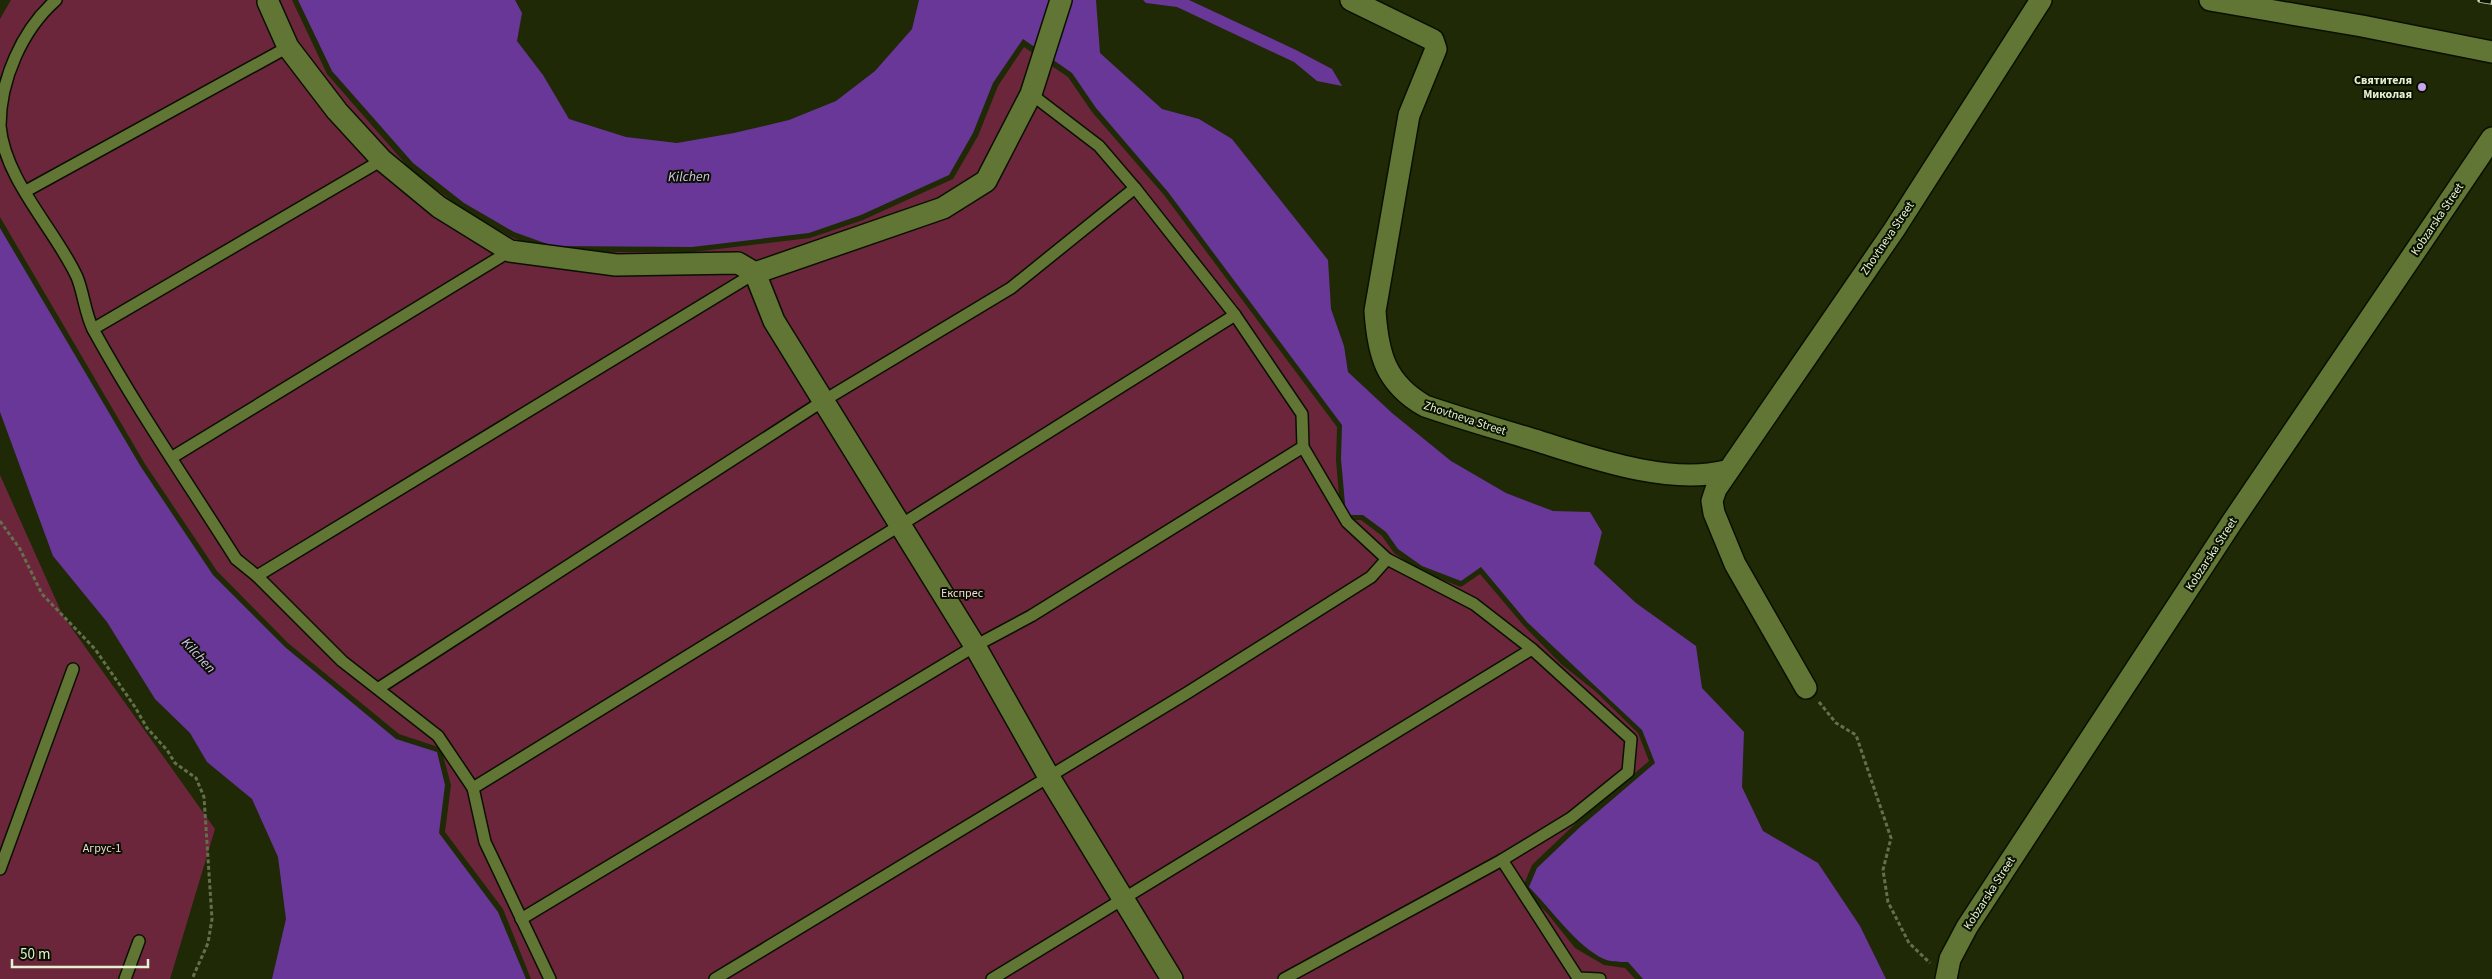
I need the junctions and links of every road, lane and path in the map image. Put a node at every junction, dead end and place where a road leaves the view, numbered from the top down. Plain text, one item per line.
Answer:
1 (56, 0) edge
2 (1061, 0) edge
3 (1351, 0) edge
4 (2041, 0) edge
5 (2210, 0) edge
6 (267, 1) edge
7 (288, 46) junction
8 (2492, 52) edge
9 (1034, 85) junction
10 (2492, 138) edge
11 (382, 160) junction
12 (1135, 188) junction
13 (26, 190) junction
14 (510, 252) junction
15 (755, 273) junction
16 (1235, 315) junction
17 (92, 329) junction
18 (823, 401) junction
19 (1303, 447) junction
20 (172, 458) junction
21 (1726, 472) junction
22 (0, 521) edge
23 (899, 526) junction
24 (1387, 559) junction
25 (257, 576) junction
26 (975, 646) junction
27 (1532, 649) junction
28 (73, 669) dead end
29 (379, 688) junction
30 (1806, 688) joint
31 (1049, 777) junction
32 (473, 788) junction
33 (1502, 860) junction
34 (0, 870) edge
35 (1124, 899) junction
36 (521, 919) junction
37 (139, 940) dead end
38 (1577, 978) edge
39 (1946, 978) edge
40 (125, 979) edge
41 (192, 979) edge
42 (550, 979) edge
43 (715, 979) edge
44 (992, 979) edge
45 (1172, 979) edge
46 (1284, 979) edge
47 (1600, 979) edge

1 - 13 lane
2 - 9 street
3 - 21 street, Zhovtneva Street
4 - 21 street, Zhovtneva Street
5 - 8 street
6 - 7 street
7 - 11 street
7 - 13 lane
9 - 12 lane
9 - 15 street
10 - 39 street, Kobzarska Street
11 - 14 street
11 - 17 lane
12 - 16 lane
12 - 18 lane
13 - 17 lane
14 - 15 street
14 - 20 lane
15 - 18 street
15 - 25 lane
16 - 19 lane
16 - 23 lane
17 - 20 lane
18 - 23 street
18 - 29 lane
19 - 24 lane
19 - 26 lane
20 - 25 lane
21 - 30 street, Zhovtneva Street
22 - 41 path
23 - 26 street
23 - 32 lane
24 - 27 lane
24 - 31 lane
25 - 29 lane
26 - 31 street
26 - 36 lane
27 - 33 lane
27 - 35 lane
28 - 34 lane
29 - 32 lane
30 - 39 path
31 - 35 street
31 - 43 lane
32 - 36 lane
33 - 38 lane
33 - 46 lane
35 - 44 lane
35 - 45 street
36 - 42 lane
37 - 40 lane
38 - 47 lane

